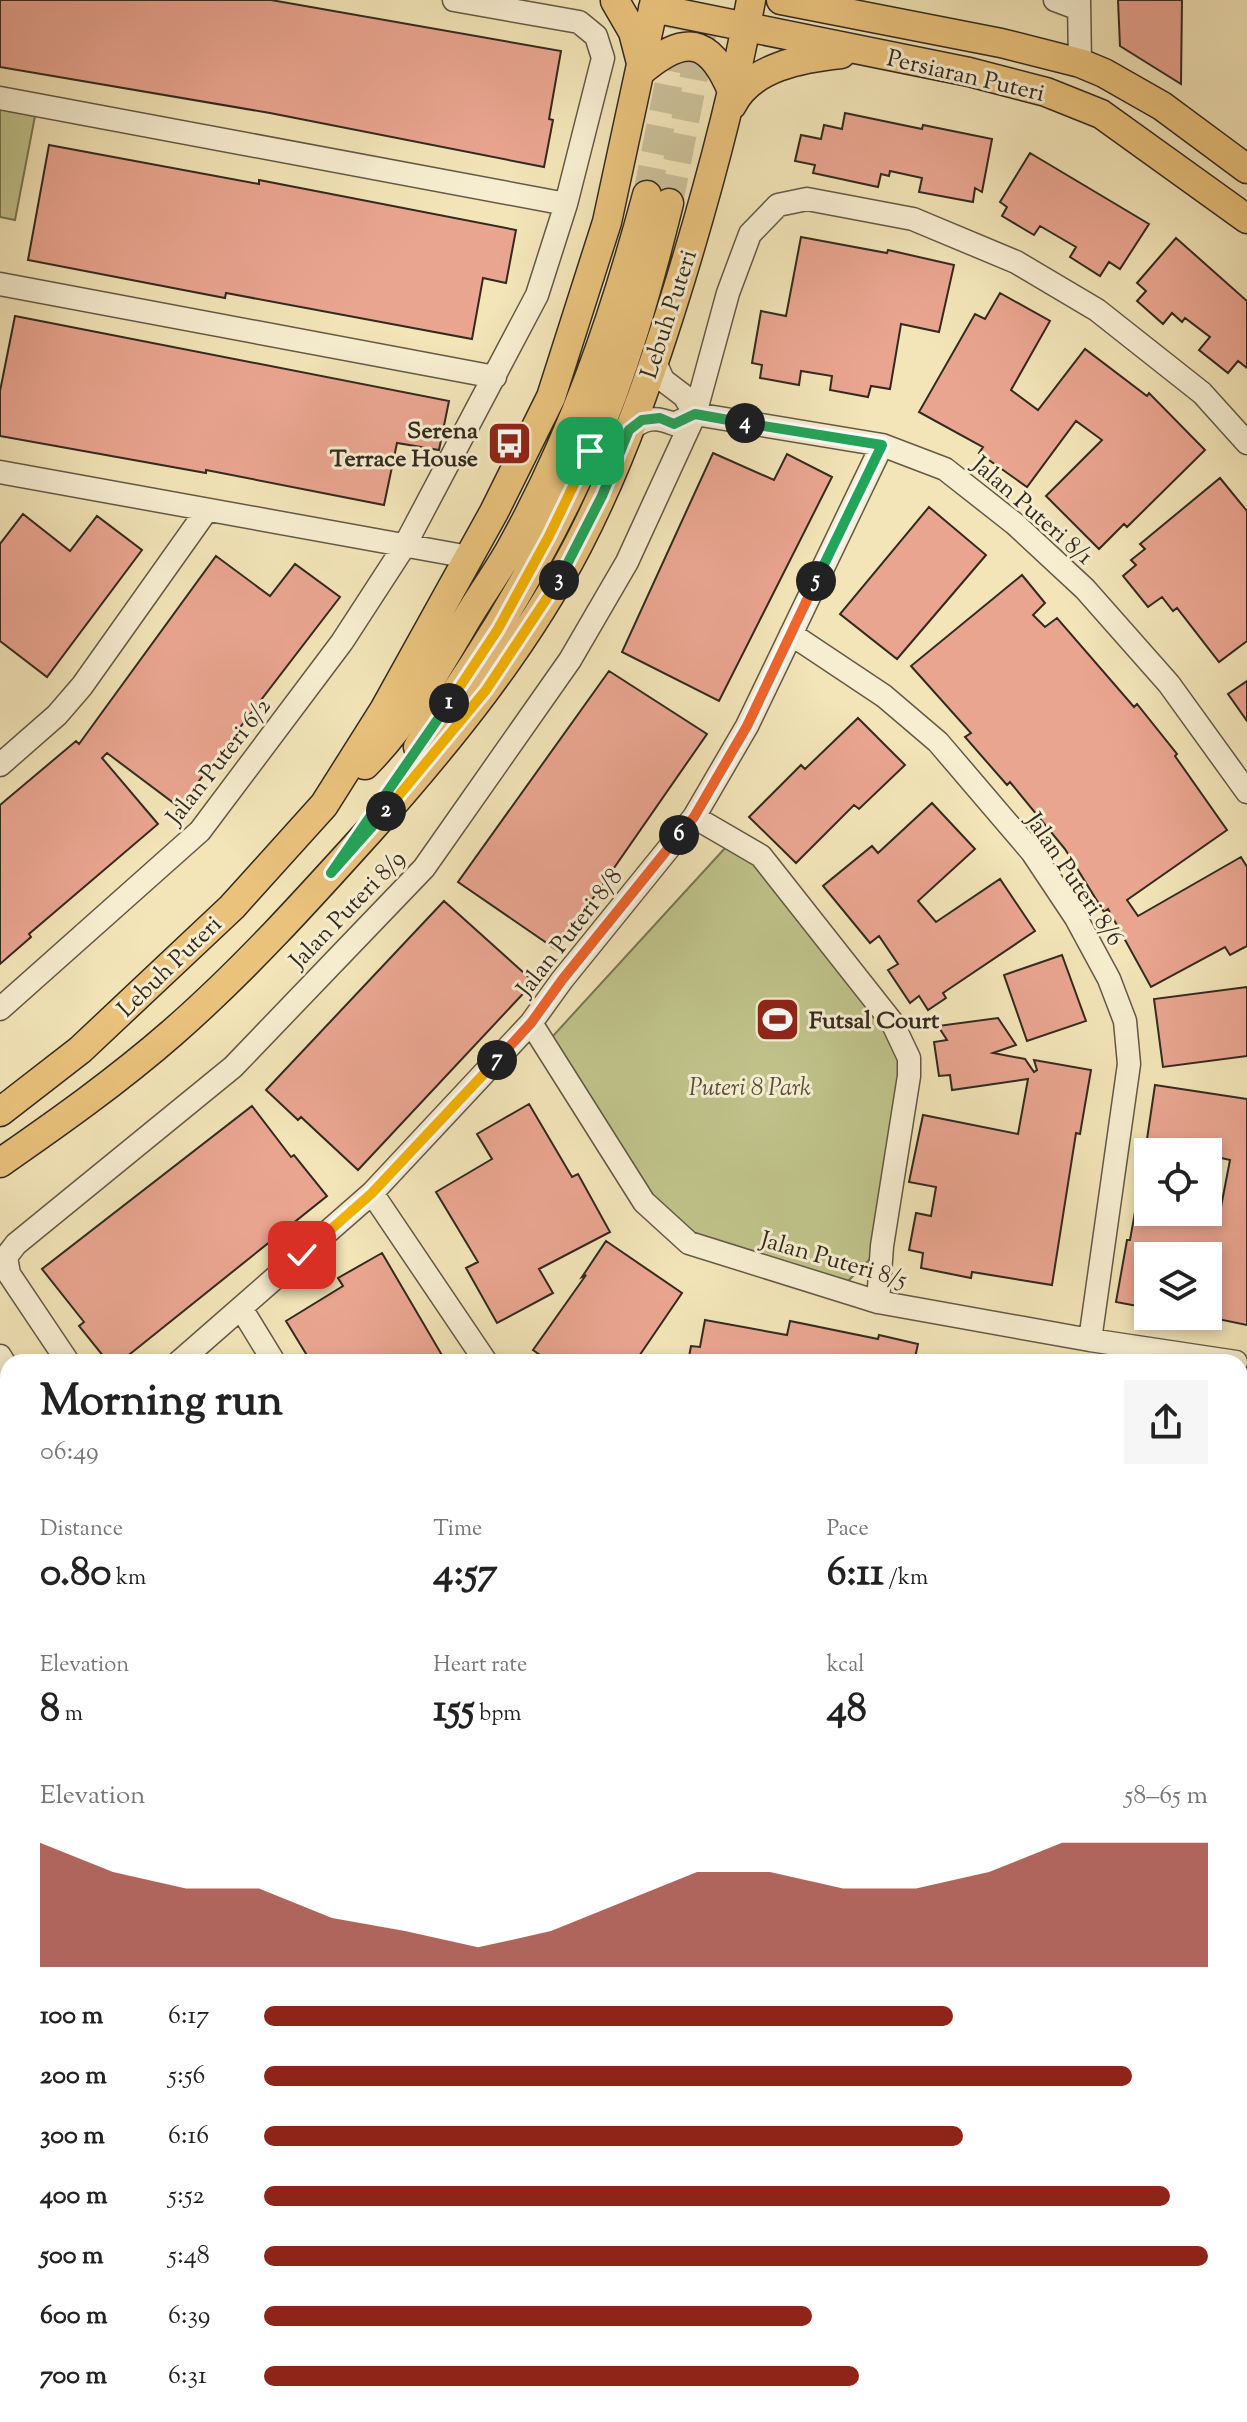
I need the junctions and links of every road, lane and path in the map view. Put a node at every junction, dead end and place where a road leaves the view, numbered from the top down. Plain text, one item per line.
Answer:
1 (454, 0) edge
2 (781, 0) edge
3 (836, 0) edge
4 (1055, 0) edge
5 (615, 1) edge
6 (654, 4) edge
7 (1079, 5) edge
8 (749, 14) edge
9 (870, 19) junction
10 (866, 51) junction
11 (1080, 63) junction
12 (640, 72) junction
13 (0, 98) edge
14 (730, 102) junction
15 (1247, 169) edge
16 (566, 204) junction
17 (1247, 219) edge
18 (0, 284) edge
19 (655, 362) junction
20 (495, 377) junction
21 (695, 414) junction
22 (629, 430) junction
23 (1247, 443) edge
24 (882, 445) junction
25 (2, 477) edge
26 (207, 510) junction
27 (405, 545) junction
28 (469, 557) junction
29 (791, 634) junction
30 (0, 765) edge
31 (1247, 792) edge
32 (324, 805) junction
33 (694, 817) junction
34 (331, 873) junction
35 (0, 1009) edge
36 (531, 1023) junction
37 (0, 1112) edge
38 (0, 1163) edge
39 (372, 1193) junction
40 (878, 1302) junction
41 (241, 1308) junction
42 (1090, 1340) junction
43 (63, 1354) edge
44 (188, 1354) edge
45 (269, 1354) edge
46 (481, 1354) edge
47 (1184, 1354) edge

1 - 16 street, Jalan Puteri 6/2
2 - 9 main road, Persiaran Puteri
3 - 9 main road
4 - 7 street
5 - 12 main road
6 - 8 main road, Persiaran Puteri
6 - 12 main road, Lebuh Puteri
7 - 11 street
8 - 10 main road, Persiaran Puteri
8 - 14 main road, Lebuh Puteri
9 - 11 main road, Persiaran Puteri
10 - 14 main road
10 - 17 main road, Persiaran Puteri
11 - 15 main road, Persiaran Puteri
12 - 14 main road
12 - 28 main road, Lebuh Puteri
13 - 16 street
14 - 19 main road, Lebuh Puteri
16 - 20 street, Jalan Puteri 6/2
18 - 20 street
19 - 21 street
19 - 22 main road, Lebuh Puteri
20 - 27 street, Jalan Puteri 6/2
21 - 22 street, Jalan Puteri 8/1
21 - 23 street
21 - 24 street, Jalan Puteri 8/1
21 - 43 street, Jalan Puteri 8/9
22 - 34 main road, Lebuh Puteri
24 - 29 street, Jalan Puteri 8/8
24 - 31 street, Jalan Puteri 8/1
25 - 26 street
26 - 27 street
26 - 30 street
27 - 28 street
27 - 35 street, Jalan Puteri 6/2
28 - 32 main road, Lebuh Puteri
29 - 33 street, Jalan Puteri 8/8
29 - 42 street, Jalan Puteri 8/6
32 - 34 main road, Lebuh Puteri
32 - 37 main road, Lebuh Puteri
33 - 36 street, Jalan Puteri 8/8
33 - 40 street
34 - 38 main road, Lebuh Puteri
36 - 39 street, Jalan Puteri 8/8
36 - 40 street, Jalan Puteri 8/5
39 - 41 street, Jalan Puteri 8/8
39 - 46 street
40 - 42 street, Jalan Puteri 8/5
41 - 44 street, Jalan Puteri 8/8
41 - 45 street
42 - 47 street, Jalan Puteri 8/5

